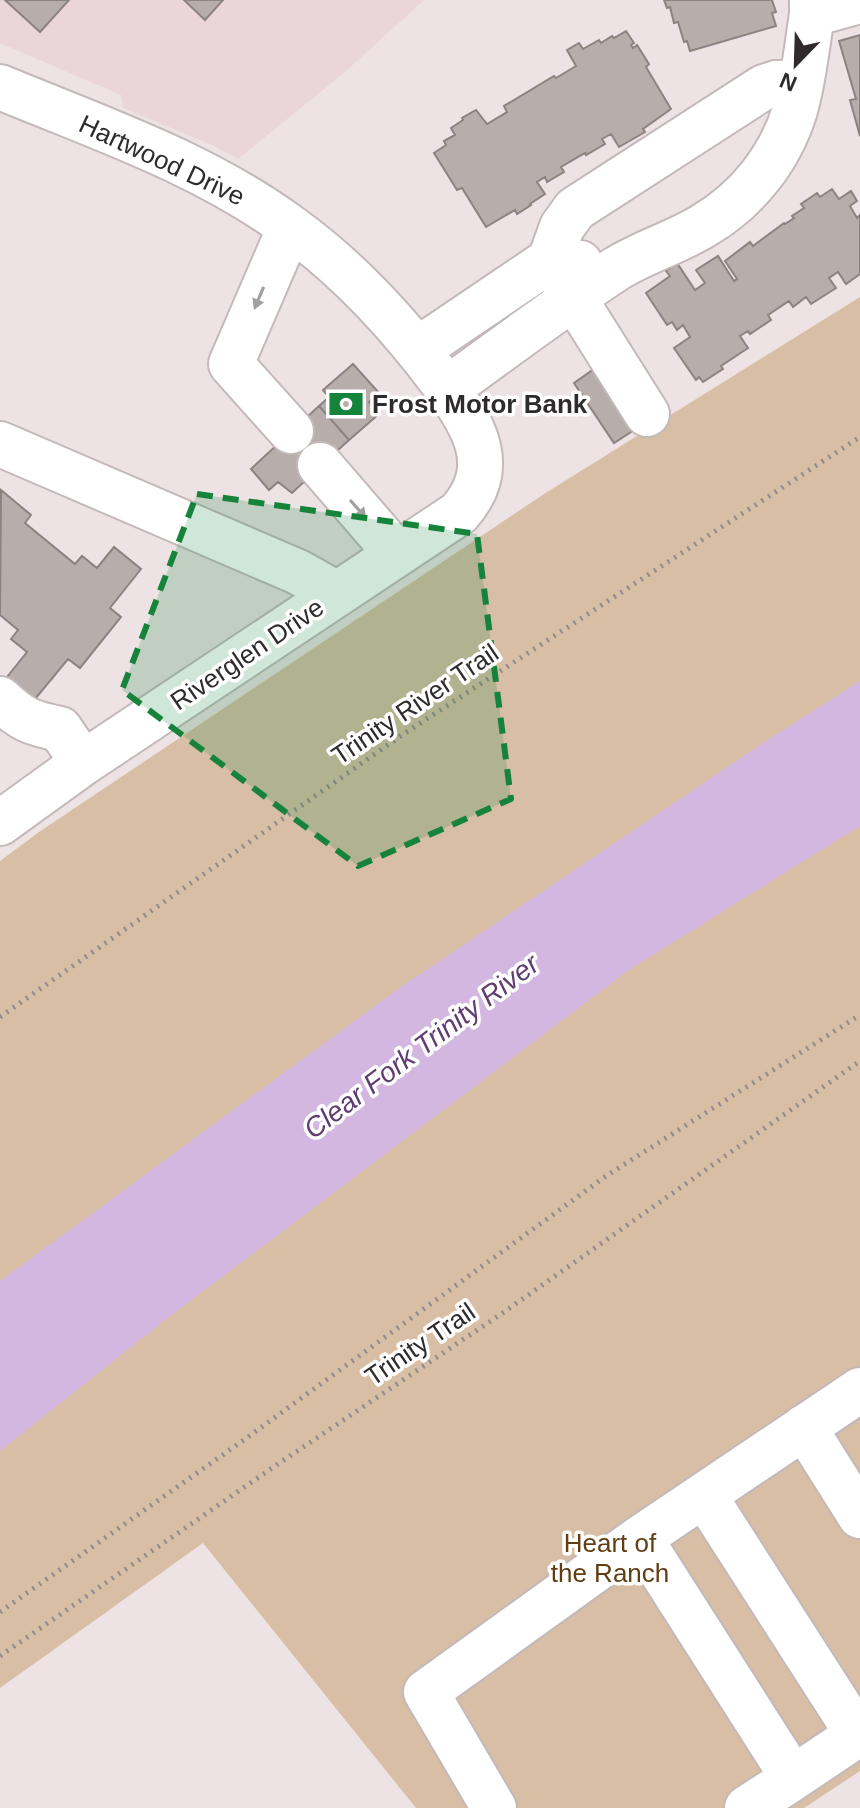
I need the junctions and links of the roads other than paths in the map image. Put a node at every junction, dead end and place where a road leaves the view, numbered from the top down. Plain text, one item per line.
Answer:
1 (860, 1) edge
2 (812, 7) edge
3 (801, 82) junction
4 (0, 87) edge
5 (290, 227) junction
6 (550, 260) junction
7 (618, 268) junction
8 (494, 296) junction
9 (574, 298) junction
10 (521, 336) junction
11 (417, 350) junction
12 (447, 389) junction
13 (647, 414) dead end
14 (291, 431) dead end
15 (0, 444) edge
16 (320, 465) dead end
17 (479, 475) joint
18 (396, 553) junction
19 (337, 594) junction
20 (0, 699) edge
21 (83, 763) junction
22 (0, 823) edge
23 (860, 1390) edge
24 (804, 1427) junction
25 (704, 1495) junction
26 (860, 1516) edge
27 (640, 1538) junction
28 (859, 1734) edge
29 (793, 1778) junction
30 (494, 1808) edge
31 (747, 1808) edge

1 - 2 street
2 - 3 street
3 - 6 street
3 - 7 street
4 - 5 street, Hartwood Drive
5 - 11 street, Hartwood Drive
5 -> 14 street
6 - 7 street
6 - 8 street
6 - 9 street
7 - 9 street
8 - 10 street
8 - 11 street
9 - 10 street
9 - 13 street
10 - 12 street
11 - 12 street, Hartwood Drive
12 - 17 street, Hartwood Drive
15 - 19 street
16 -> 18 street
17 - 18 street, Riverglen Drive
18 - 19 street, Riverglen Drive
19 - 21 street, Riverglen Drive
20 - 21 street
21 - 22 street, Riverglen Drive
23 - 24 street
24 - 25 street
24 - 26 street
25 - 27 street
25 - 28 street
27 - 29 street
27 - 30 street
28 - 29 street
29 - 31 street

